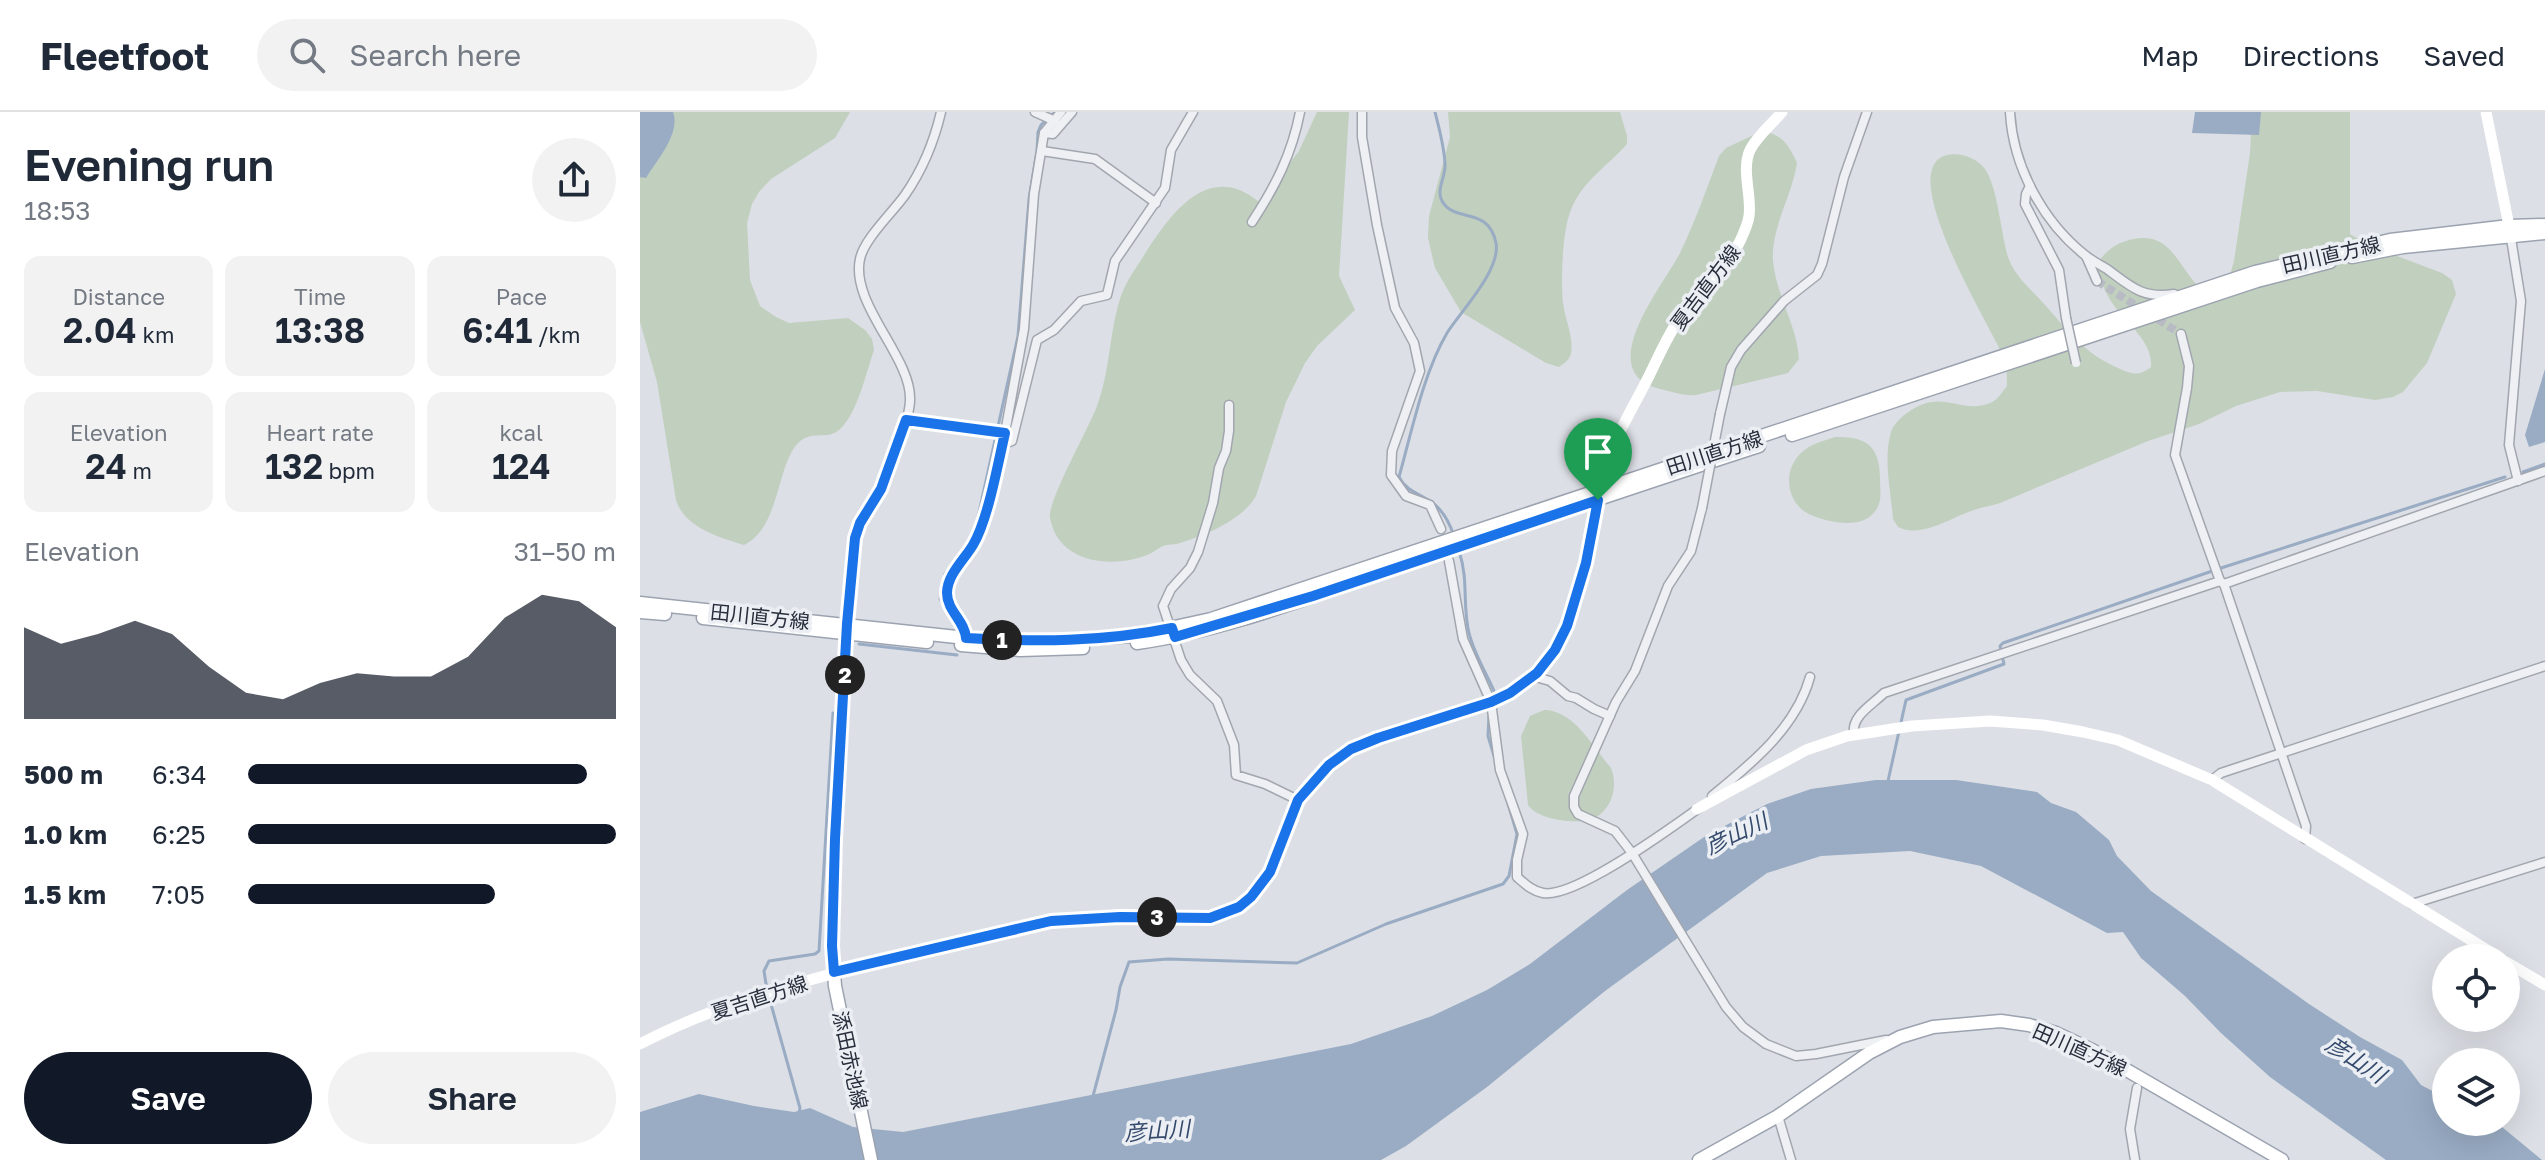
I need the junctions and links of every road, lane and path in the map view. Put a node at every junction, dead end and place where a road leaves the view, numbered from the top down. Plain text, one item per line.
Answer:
1 (941, 112) edge
2 (1035, 112) edge
3 (1061, 112) edge
4 (1072, 112) edge
5 (1193, 112) edge
6 (1300, 112) edge
7 (1362, 112) edge
8 (1782, 112) edge
9 (1867, 112) edge
10 (2010, 112) edge
11 (2486, 112) edge
12 (1055, 121) junction
13 (1044, 133) junction
14 (1042, 151) junction
15 (2030, 186) junction
16 (1156, 203) junction
17 (1252, 222) dead end
18 (2545, 225) edge
19 (2510, 231) junction
20 (2545, 233) edge
21 (2086, 256) junction
22 (2097, 281) tunnel mouth
23 (2195, 291) junction
24 (2181, 334) dead end
25 (2076, 363) dead end
26 (1229, 405) dead end
27 (906, 420) junction
28 (1000, 432) junction
29 (1002, 445) junction
30 (2545, 471) edge
31 (2518, 481) junction
32 (1599, 495) junction
33 (1441, 529) dead end
34 (1449, 561) dead end
35 (2222, 582) junction
36 (640, 603) edge
37 (640, 612) edge
38 (847, 629) junction
39 (1173, 633) junction
40 (966, 638) junction
41 (2545, 666) edge
42 (1532, 676) junction
43 (1810, 677) dead end
44 (1491, 702) junction
45 (1610, 716) junction
46 (1854, 734) junction
47 (2280, 753) junction
48 (2212, 780) junction
49 (1298, 800) junction
50 (1697, 809) junction
51 (2305, 839) junction
52 (1632, 853) junction
53 (2545, 862) edge
54 (2411, 904) junction
55 (2477, 944) edge
56 (2520, 970) edge
57 (834, 972) junction
58 (2545, 985) edge
59 (1900, 1037) junction
60 (640, 1044) edge
61 (2137, 1088) dead end
62 (1778, 1116) junction
63 (871, 1160) edge
64 (1699, 1160) edge
65 (1791, 1160) edge
66 (2135, 1160) edge
67 (2282, 1160) edge

1 - 27 street
2 - 12 street
3 - 12 street
4 - 13 street
5 - 16 street
6 - 17 street
7 - 33 street
8 - 32 main road, 夏吉直方線
9 - 45 street, bridge
10 - 15 street
11 - 19 main road
12 - 13 street
13 - 14 street
14 - 16 street
14 - 28 street
15 - 21 street
15 - 25 street, bridge
16 - 29 street
18 - 19 main road, 田川直方線
19 - 20 main road, 田川直方線
19 - 23 main road, 田川直方線
19 - 31 street
19 - 32 main road, 田川直方線
21 - 22 street
21 - 23 street
23 - 32 main road, 田川直方線
24 - 35 street
26 - 39 street
27 - 28 street
27 - 38 street
28 - 29 street
29 - 40 street
30 - 31 street
31 - 35 street
32 - 39 main road, 田川直方線
32 - 42 main road, 夏吉直方線
34 - 44 street
35 - 46 street
35 - 47 street
36 - 38 main road, 田川直方線
37 - 38 main road, 田川直方線
38 - 39 main road, 田川直方線
38 - 40 main road, 田川直方線
38 - 57 main road, 添田赤池線
39 - 40 main road, 田川直方線
39 - 49 street
41 - 47 street
42 - 44 main road, 夏吉直方線
42 - 45 street
43 - 50 street
44 - 49 main road, 夏吉直方線
44 - 52 street
45 - 52 street
46 - 48 main road
46 - 50 main road
47 - 48 street
47 - 51 street
48 - 51 main road
49 - 57 main road, 夏吉直方線
50 - 52 street
51 - 54 main road
52 - 59 street
53 - 54 street
54 - 55 main road
56 - 58 main road
57 - 60 main road, 夏吉直方線
57 - 63 main road, 添田赤池線
59 - 62 main road, 田川直方線
59 - 67 main road, 田川直方線
61 - 66 street
62 - 64 main road, 田川直方線
62 - 65 street

